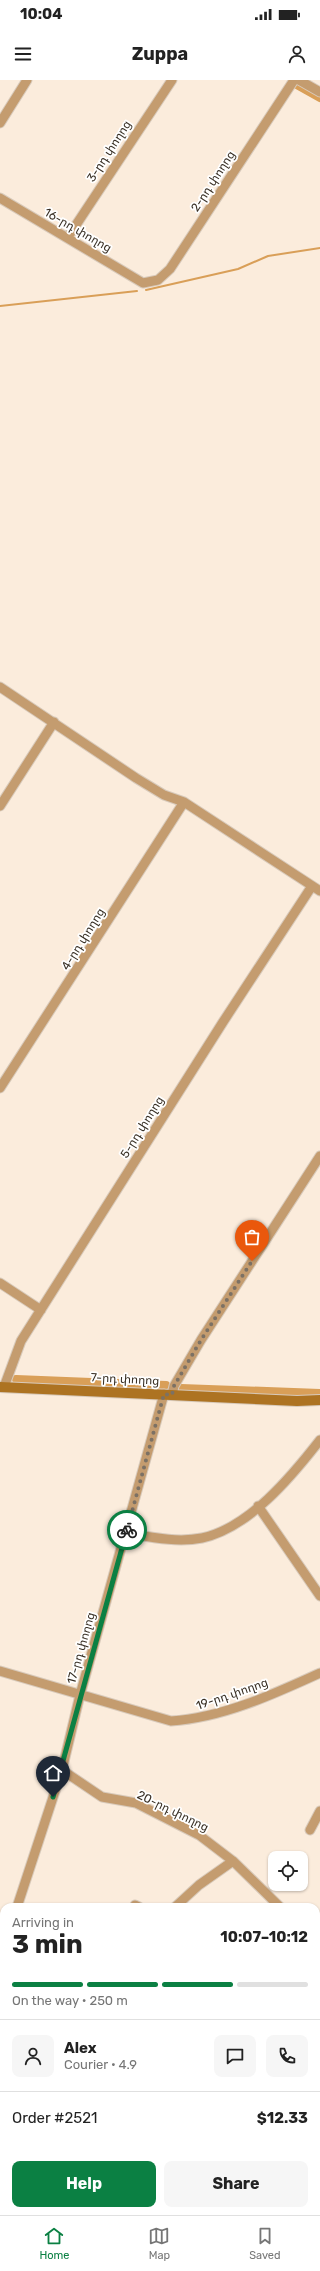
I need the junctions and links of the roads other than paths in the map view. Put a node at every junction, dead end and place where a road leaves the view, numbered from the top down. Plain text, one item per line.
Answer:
1 (27, 80) edge
2 (172, 80) edge
3 (294, 80) edge
4 (299, 80) edge
5 (320, 92) edge
6 (0, 123) edge
7 (0, 198) edge
8 (68, 237) junction
9 (143, 283) joint
10 (0, 687) edge
11 (54, 722) junction
12 (184, 802) junction
13 (0, 806) edge
14 (312, 886) junction
15 (320, 891) edge
16 (0, 1088) edge
17 (320, 1156) edge
18 (0, 1283) edge
19 (41, 1310) junction
20 (2, 1387) edge
21 (168, 1394) junction
22 (320, 1400) edge
23 (320, 1440) edge
24 (258, 1506) junction
25 (126, 1533) junction
26 (320, 1596) edge
27 (0, 1671) edge
28 (320, 1673) edge
29 (80, 1695) junction
30 (62, 1770) junction
31 (320, 1812) edge
32 (310, 1830) dead end
33 (233, 1860) junction
34 (18, 1903) edge
35 (179, 1903) edge
36 (276, 1903) edge

1 - 6 street
2 - 8 street, 3-րդ փողոց
3 - 9 street, 2-րդ փողոց
4 - 5 street
7 - 8 street, 16-րդ փողոց
8 - 9 street, 16-րդ փողոց
10 - 11 street
11 - 12 street
11 - 13 street
12 - 14 street
12 - 16 street, 4-րդ փողոց
14 - 15 street
14 - 19 street, 5-րդ փողոց
17 - 21 street, 17-րդ փողոց
18 - 19 street
19 - 20 street, 5-րդ փողոց
20 - 21 main road, 7-րդ փողոց
21 - 22 main road, 7-րդ փողոց
21 - 25 street, 17-րդ փողոց
23 - 24 street
24 - 25 street
24 - 26 street
25 - 29 street, 17-րդ փողոց
27 - 29 street, 19-րդ փողոց
28 - 29 street, 19-րդ փողոց
29 - 30 street, 17-րդ փողոց
30 - 33 street, 20-րդ փողոց
30 - 34 street, 17-րդ փողոց
31 - 32 street
33 - 35 street
33 - 36 street, 20-րդ փողոց

